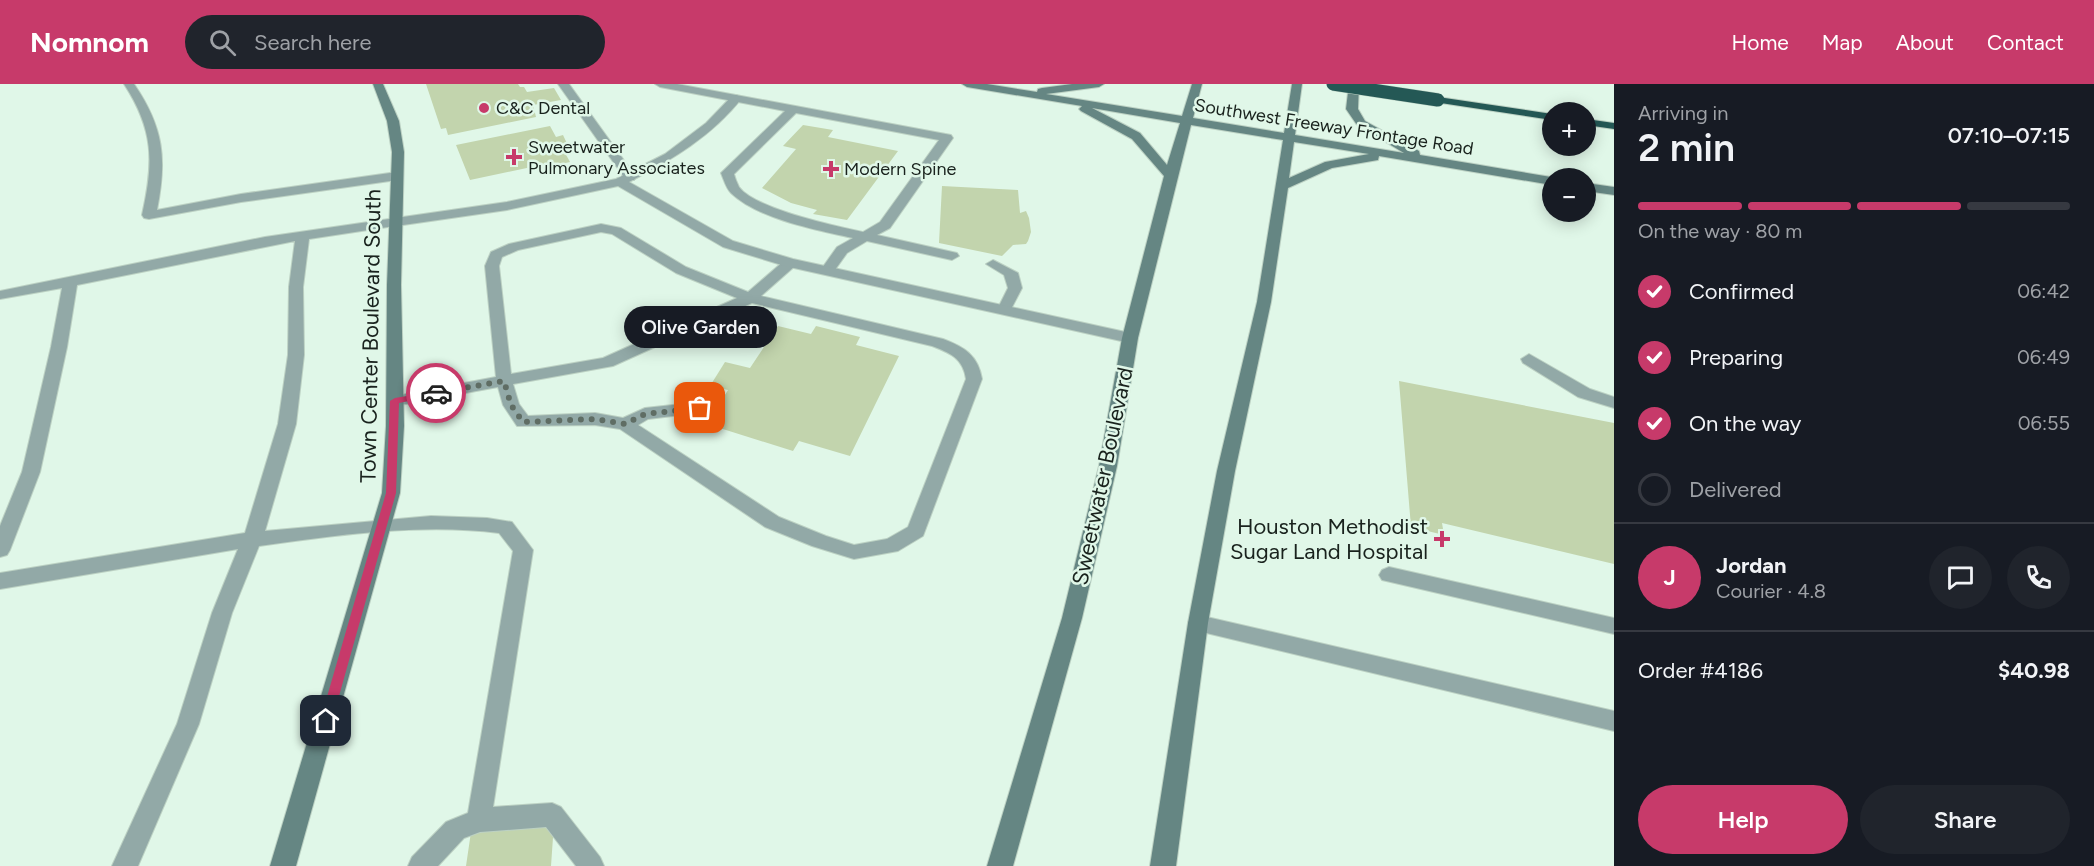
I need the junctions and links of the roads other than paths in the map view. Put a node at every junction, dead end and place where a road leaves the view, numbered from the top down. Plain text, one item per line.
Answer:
1 (129, 84) edge
2 (378, 84) edge
3 (563, 84) edge
4 (660, 84) edge
5 (967, 84) edge
6 (1099, 84) edge
7 (1197, 84) edge
8 (1296, 84) edge
9 (1333, 84) edge
10 (1354, 84) edge
11 (1023, 93) junction
12 (736, 99) junction
13 (1067, 101) junction
14 (793, 110) junction
15 (1542, 116) edge
16 (1186, 120) junction
17 (1596, 123) edge
18 (1614, 126) edge
19 (1290, 138) junction
20 (1389, 154) junction
21 (1427, 160) junction
22 (397, 176) junction
23 (1170, 176) junction
24 (1542, 179) edge
25 (625, 180) junction
26 (1282, 186) junction
27 (1596, 188) edge
28 (1614, 191) edge
29 (396, 222) junction
30 (302, 236) junction
31 (866, 236) junction
32 (952, 256) dead end
33 (790, 263) junction
34 (993, 264) dead end
35 (827, 271) junction
36 (70, 282) junction
37 (0, 295) edge
38 (750, 298) junction
39 (1004, 310) junction
40 (1130, 338) junction
41 (1529, 359) dead end
42 (504, 381) junction
43 (395, 401) junction
44 (1614, 403) edge
45 (700, 408) dead end
46 (625, 424) junction
47 (382, 526) junction
48 (252, 539) junction
49 (0, 550) edge
50 (1389, 575) dead end
51 (0, 581) edge
52 (1198, 623) junction
53 (1614, 626) edge
54 (1614, 721) edge
55 (479, 820) junction
56 (125, 866) edge
57 (283, 866) edge
58 (421, 866) edge
59 (591, 866) edge
60 (1000, 866) edge
61 (1163, 866) edge

1 - 22 street
2 - 22 main road, Town Center Boulevard South
3 - 25 street
4 - 12 street
5 - 11 main road, Southwest Freeway Frontage Road
6 - 11 main road
7 - 16 main road, Sweetwater Boulevard
8 - 19 main road
9 - 15 highway, bridge
10 - 21 main road
11 - 13 main road, Southwest Freeway Frontage Road
12 - 14 street
12 - 25 street
13 - 16 main road, Southwest Freeway Frontage Road
13 - 23 main road
14 - 31 street
14 - 31 street
16 - 19 main road, Southwest Freeway Frontage Road
16 - 23 main road, Sweetwater Boulevard
17 - 18 highway
19 - 20 main road, Southwest Freeway Frontage Road
19 - 26 main road
20 - 21 main road, Southwest Freeway Frontage Road
20 - 26 main road
21 - 24 main road, Southwest Freeway Frontage Road
22 - 29 main road, Town Center Boulevard South
23 - 40 main road, Sweetwater Boulevard
25 - 29 street
25 - 33 street
26 - 52 main road
27 - 28 main road
29 - 30 street
29 - 43 main road, Town Center Boulevard South
30 - 36 street
30 - 48 street
31 - 32 street
31 - 35 street
33 - 35 street
33 - 38 street
34 - 39 street
35 - 39 street
36 - 37 street
36 - 49 street
38 - 42 street
38 - 42 street
38 - 46 street
39 - 40 street
40 - 60 main road, Sweetwater Boulevard
41 - 44 street
42 - 43 street
42 - 46 street
43 - 47 main road, Town Center Boulevard South
45 - 46 street
47 - 48 street
47 - 55 street
47 - 57 main road, Town Center Boulevard South
48 - 51 street
48 - 56 street
50 - 53 street
52 - 54 street
52 - 61 main road
55 - 58 street
55 - 59 street

